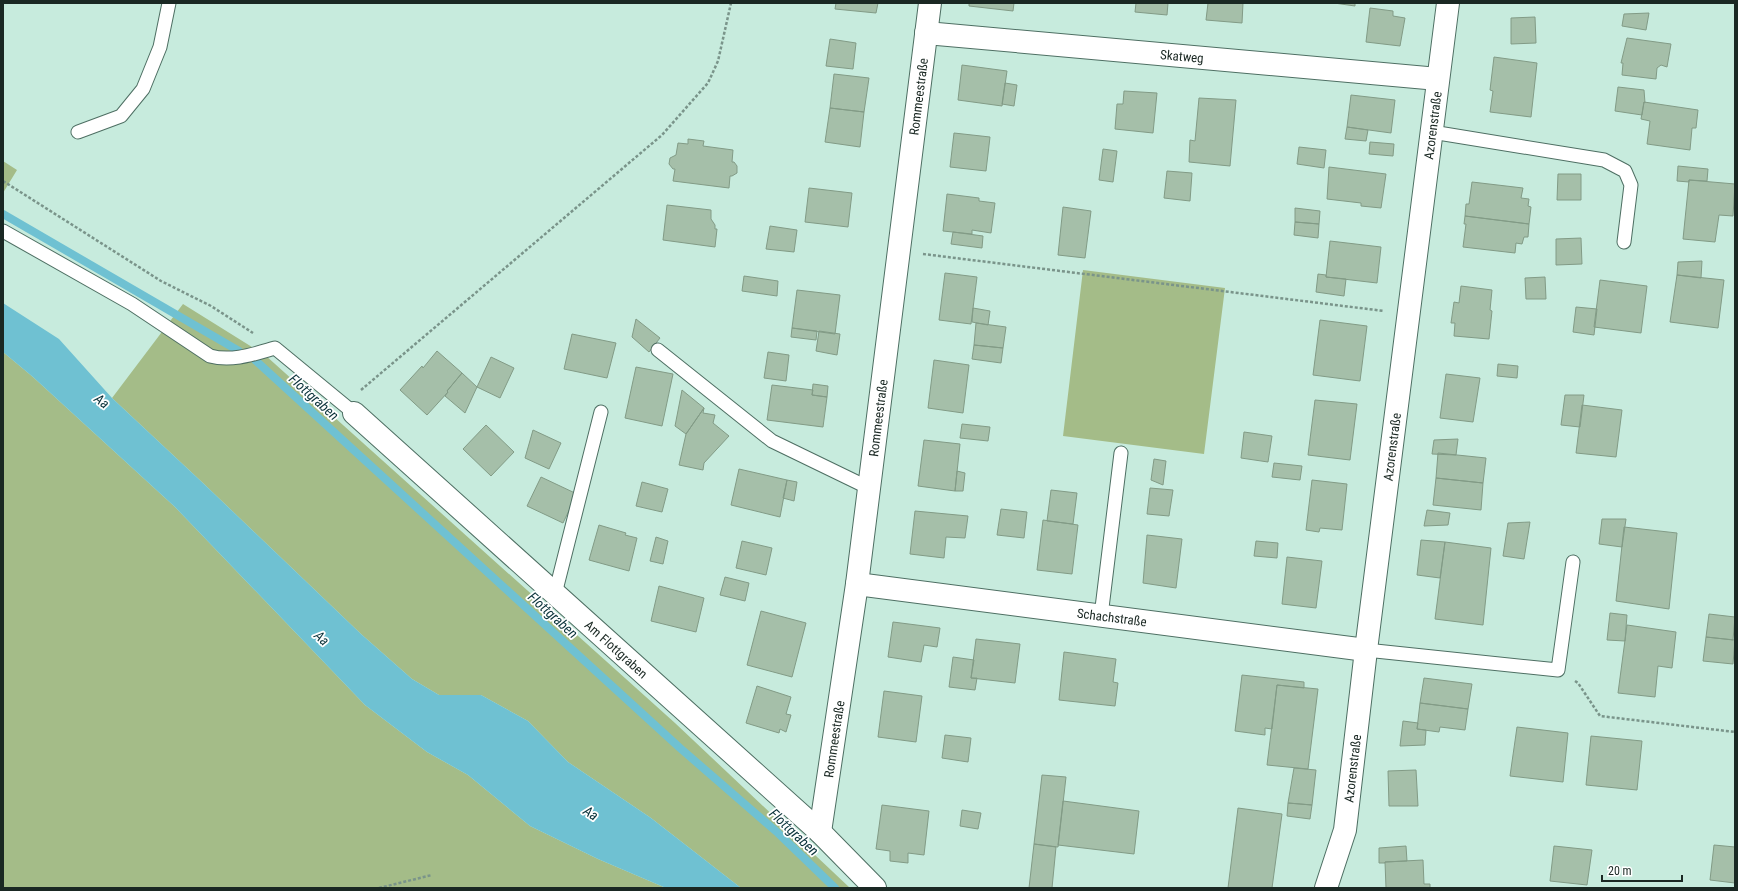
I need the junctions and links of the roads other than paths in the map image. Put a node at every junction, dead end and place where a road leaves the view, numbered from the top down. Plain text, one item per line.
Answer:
1 (169, 3) edge
2 (930, 3) edge
3 (1448, 3) edge
4 (926, 33) junction
5 (1438, 79) junction
6 (78, 132) dead end
7 (1432, 132) junction
8 (3, 231) edge
9 (1624, 242) dead end
10 (658, 350) dead end
11 (349, 409) joint
12 (601, 412) dead end
13 (1121, 453) dead end
14 (870, 488) junction
15 (1573, 562) dead end
16 (857, 584) junction
17 (555, 594) junction
18 (1101, 616) junction
19 (1366, 650) junction
20 (820, 832) junction
21 (875, 888) edge
22 (1326, 888) edge

1 - 6 lane
2 - 4 street, Rommeestraße
3 - 5 street, Azorenstraße
4 - 5 street, Skatweg
4 - 14 street, Rommeestraße
5 - 7 street, Azorenstraße
7 - 9 lane
7 - 19 street, Azorenstraße
8 - 11 lane
10 - 14 lane
11 - 17 street, Am Flottgraben
12 - 17 lane
13 - 18 lane
14 - 16 street, Rommeestraße
15 - 19 lane
16 - 18 street, Schachstraße
16 - 20 street, Rommeestraße
17 - 20 street, Am Flottgraben
18 - 19 street, Schachstraße
19 - 22 street, Azorenstraße
20 - 21 street, Am Flottgraben

